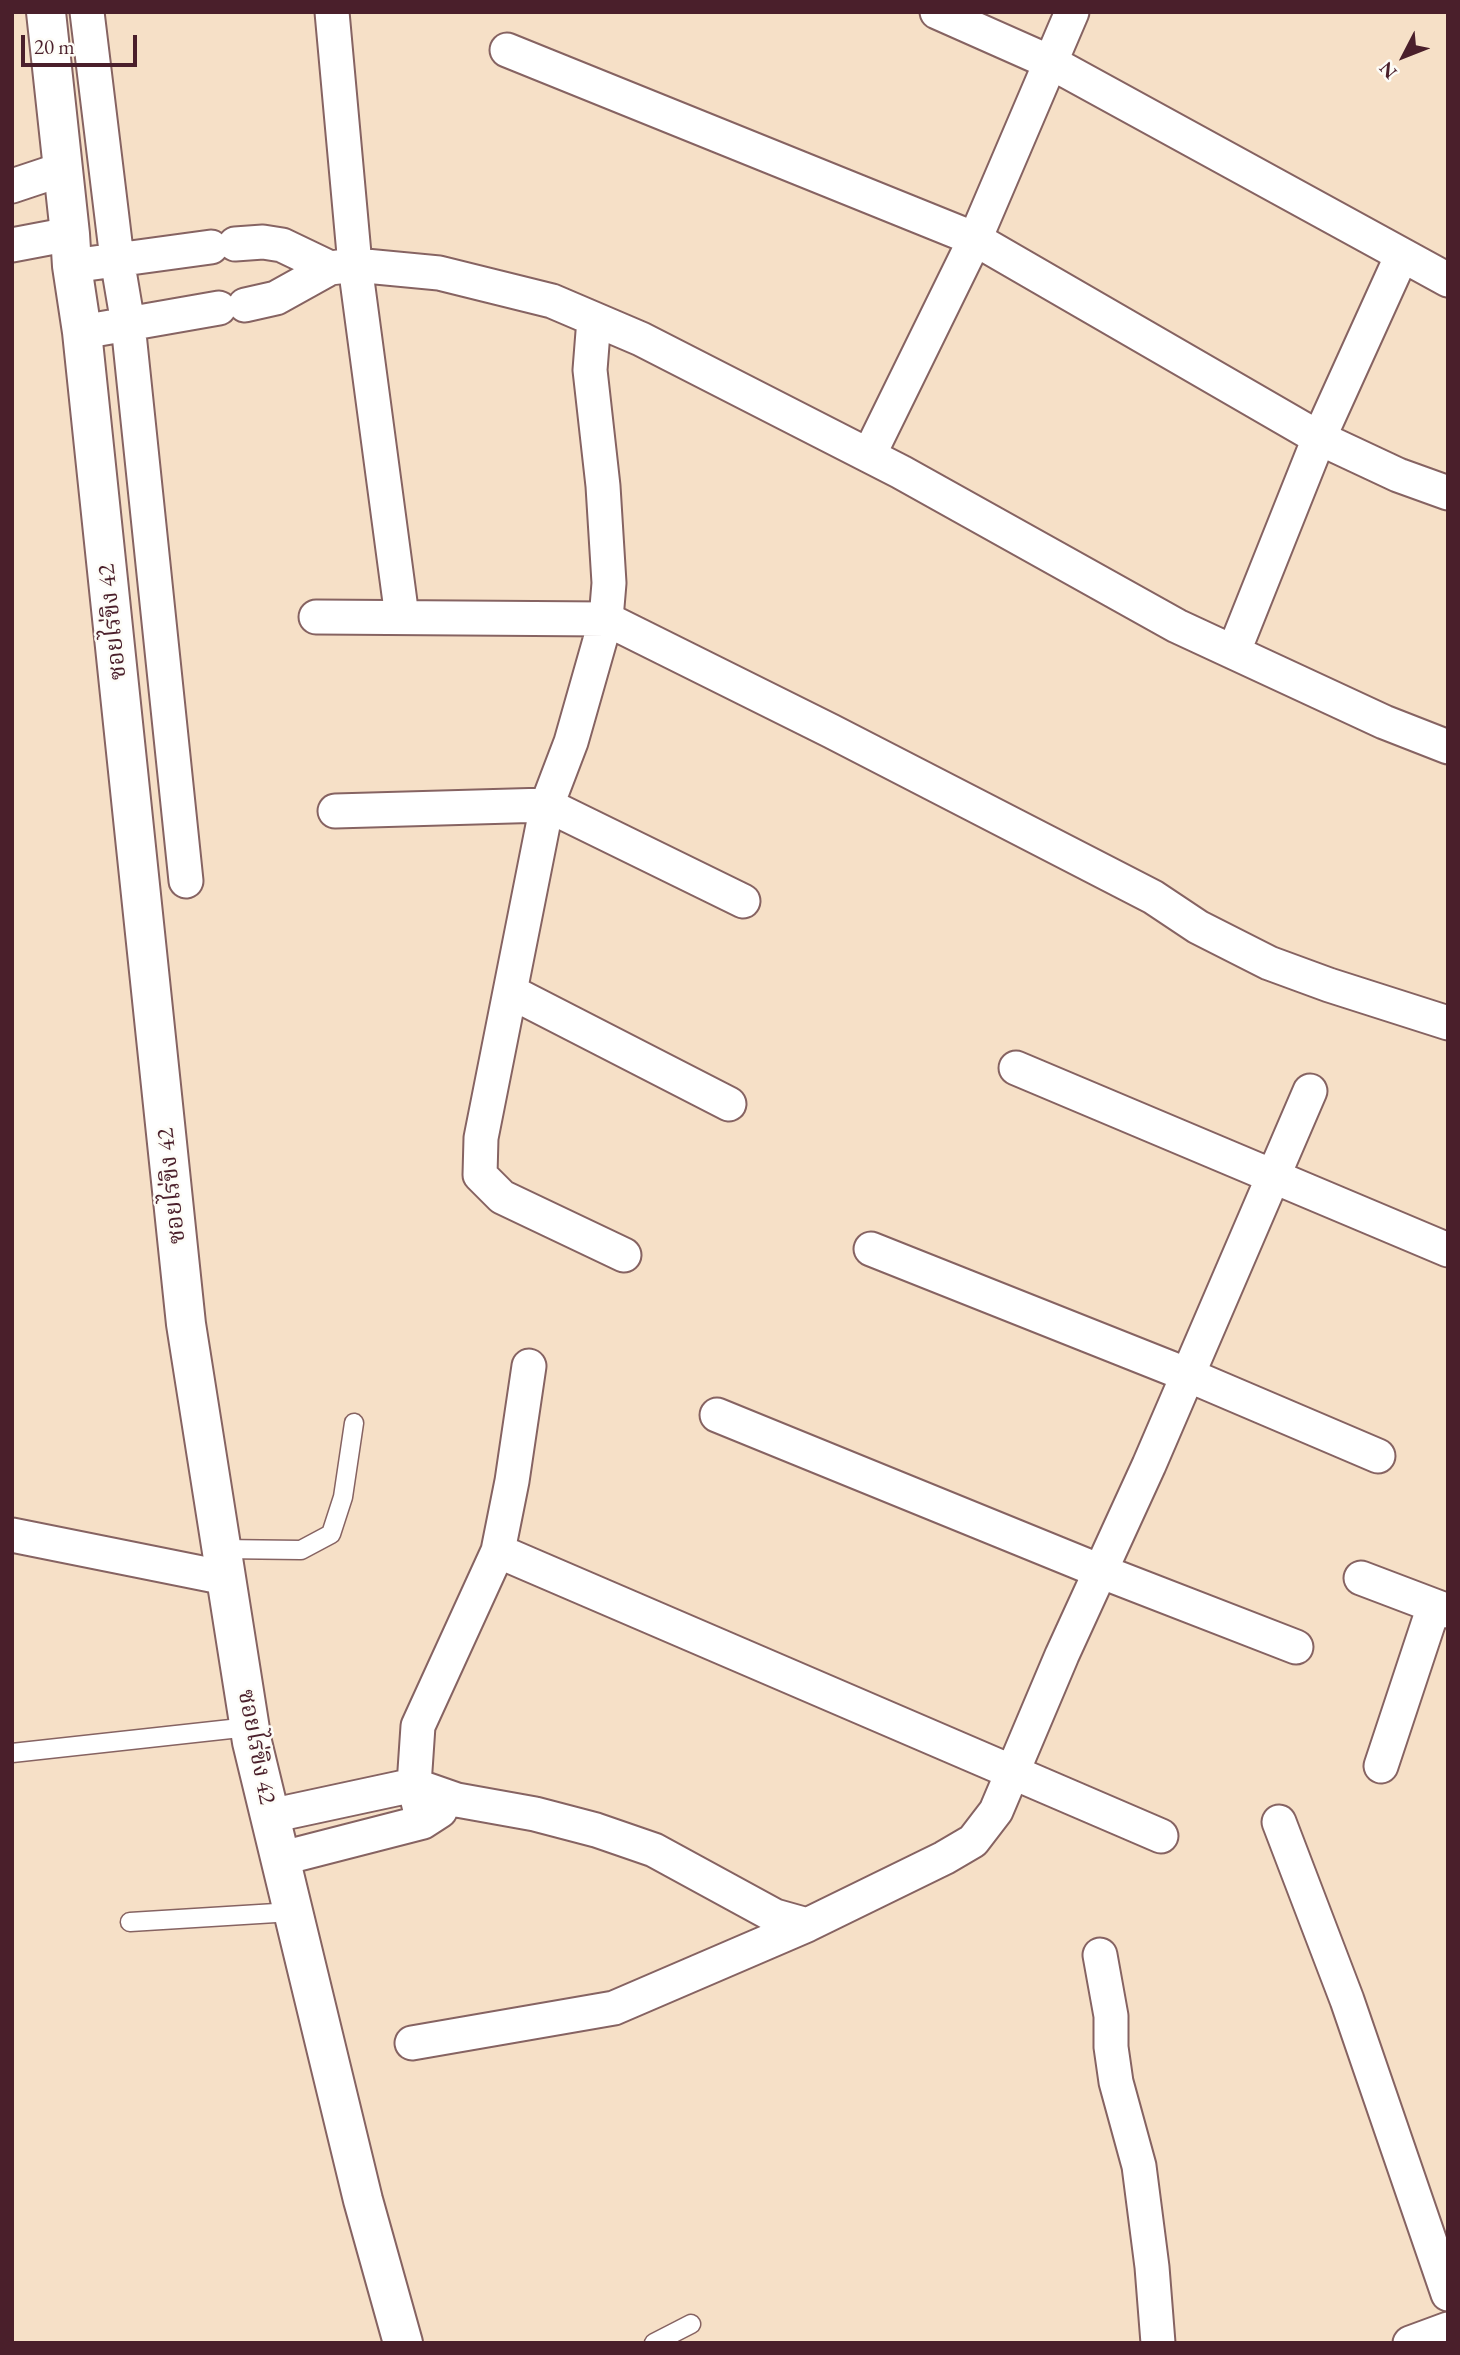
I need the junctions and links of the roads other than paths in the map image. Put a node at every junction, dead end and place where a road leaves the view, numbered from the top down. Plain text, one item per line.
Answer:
1 (46, 12) edge
2 (87, 12) edge
3 (332, 12) edge
4 (937, 12) edge
5 (1072, 12) edge
6 (507, 50) dead end
7 (1052, 63) junction
8 (63, 169) junction
9 (12, 186) edge
10 (975, 239) junction
11 (12, 245) edge
12 (71, 250) junction
13 (1402, 255) junction
14 (117, 259) junction
15 (342, 267) junction
16 (1448, 280) edge
17 (594, 319) junction
18 (128, 324) junction
19 (82, 332) junction
20 (1319, 438) junction
21 (869, 455) junction
22 (1448, 493) edge
23 (316, 617) dead end
24 (402, 617) junction
25 (606, 619) junction
26 (1234, 651) junction
27 (1448, 747) edge
28 (547, 805) junction
29 (335, 811) dead end
30 (186, 881) dead end
31 (743, 901) dead end
32 (511, 992) junction
33 (1448, 1024) edge
34 (1016, 1068) dead end
35 (1310, 1091) dead end
36 (729, 1104) dead end
37 (1273, 1175) junction
38 (871, 1249) dead end
39 (1448, 1250) edge
40 (624, 1255) dead end
41 (529, 1366) dead end
42 (1188, 1375) junction
43 (717, 1415) dead end
44 (354, 1423) dead end
45 (1378, 1456) dead end
46 (12, 1535) edge
47 (498, 1551) junction
48 (224, 1563) junction
49 (1100, 1571) junction
50 (1361, 1578) dead end
51 (1441, 1608) edge
52 (1296, 1647) dead end
53 (249, 1727) junction
54 (12, 1753) edge
55 (1381, 1766) dead end
56 (1012, 1773) junction
57 (414, 1785) junction
58 (457, 1800) junction
59 (270, 1816) junction
60 (424, 1822) junction
61 (1279, 1822) dead end
62 (1161, 1836) dead end
63 (279, 1859) junction
64 (292, 1912) junction
65 (130, 1922) dead end
66 (807, 1925) junction
67 (1100, 1955) dead end
68 (412, 2043) dead end
69 (1448, 2294) edge
70 (691, 2324) dead end
71 (1448, 2329) edge
72 (403, 2343) edge
73 (654, 2343) edge
74 (1158, 2343) edge
75 (1410, 2343) edge

1 - 8 street, ซอยไร่ขิง 42
2 - 14 street
3 - 15 street
4 - 7 street
5 - 7 street
6 - 10 street
7 - 10 street
7 - 13 street
8 - 9 street
8 - 12 street, ซอยไร่ขิง 42
10 - 20 street
10 - 21 street
11 - 12 street
12 - 14 street
12 - 19 street, ซอยไร่ขิง 42
13 - 16 street
13 - 20 street
14 - 15 street
14 - 18 street
15 - 17 street
15 - 18 street
15 - 24 street
17 - 21 street
17 - 25 street
18 - 19 street
18 - 30 street
19 - 48 street, ซอยไร่ขิง 42
20 - 22 street
20 - 26 street
21 - 26 street
23 - 24 street
24 - 25 street
25 - 28 street
25 - 33 street
26 - 27 street
28 - 29 street
28 - 31 street
28 - 32 street
32 - 36 street
32 - 40 street
34 - 37 street
35 - 37 street
37 - 39 street
37 - 42 street
38 - 42 street
41 - 47 street
42 - 45 street
42 - 49 street
43 - 49 street
44 - 48 lane
46 - 48 street
47 - 56 street
47 - 57 street
48 - 53 street, ซอยไร่ขิง 42
49 - 52 street
49 - 56 street
50 - 51 street
51 - 55 street
53 - 54 lane
53 - 59 street, ซอยไร่ขิง 42
56 - 62 street
56 - 66 street
57 - 58 street
57 - 59 street
57 - 60 street
58 - 60 street
58 - 66 street
59 - 63 street, ซอยไร่ขิง 42
60 - 63 street
61 - 69 street
63 - 64 street, ซอยไร่ขิง 42
64 - 65 lane
64 - 72 street, ซอยไร่ขิง 42
66 - 68 street
67 - 74 street
70 - 73 lane
71 - 75 street

